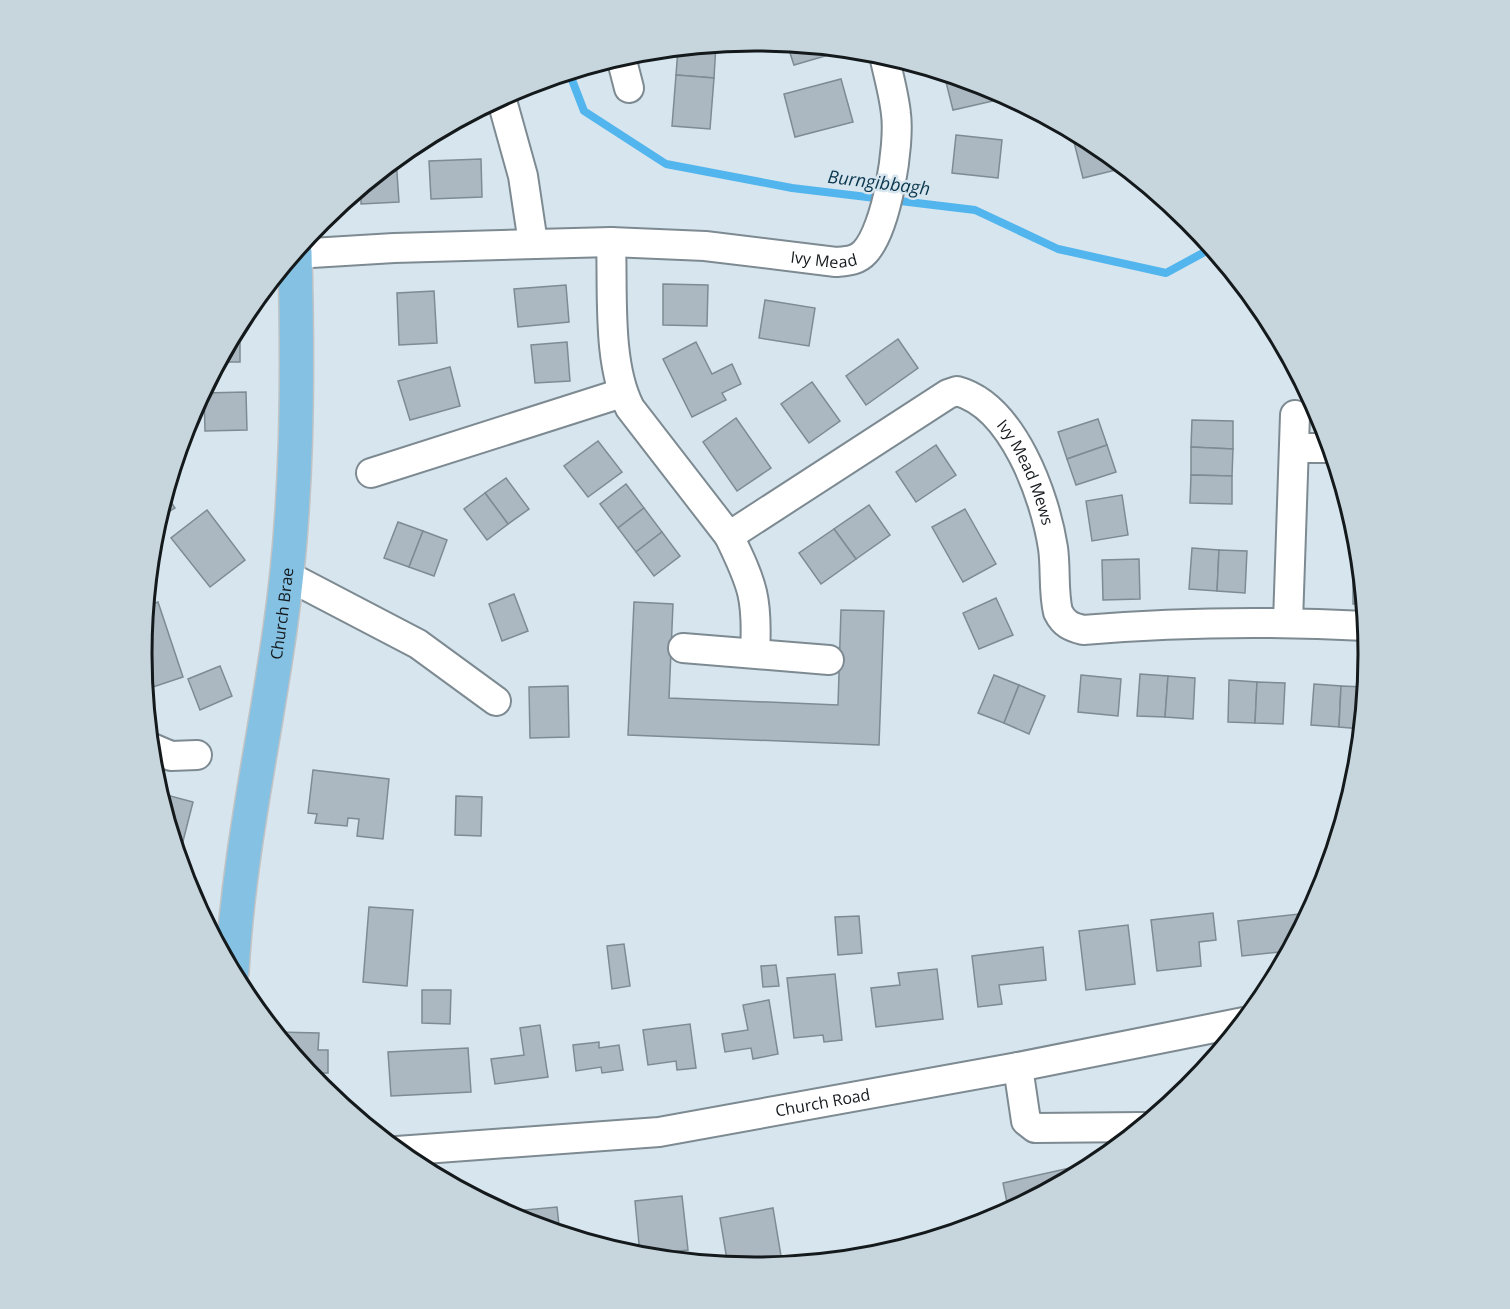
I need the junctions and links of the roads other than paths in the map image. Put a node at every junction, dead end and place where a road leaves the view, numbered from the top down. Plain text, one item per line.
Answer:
1 (623, 66) edge
2 (886, 66) edge
3 (629, 88) dead end
4 (503, 106) edge
5 (611, 242) junction
6 (533, 243) junction
7 (305, 253) edge
8 (295, 264) edge
9 (622, 393) junction
10 (1295, 415) dead end
11 (1294, 448) junction
12 (1321, 448) edge
13 (371, 473) dead end
14 (729, 536) junction
15 (286, 574) junction
16 (1288, 622) junction
17 (1357, 626) edge
18 (683, 648) dead end
19 (755, 653) junction
20 (829, 660) dead end
21 (496, 701) dead end
22 (160, 751) edge
23 (197, 755) dead end
24 (233, 958) edge
25 (1232, 1024) edge
26 (1018, 1067) junction
27 (1129, 1127) edge
28 (412, 1150) edge

1 - 3 street
2 - 5 street, Ivy Mead
4 - 6 street
5 - 6 street, Ivy Mead
5 - 9 street
6 - 7 street, Ivy Mead
8 - 15 main road, Church Brae
9 - 13 street
9 - 14 street
10 - 11 street
11 - 12 street
11 - 16 street
14 - 16 street, Ivy Mead Mews
14 - 19 street
15 - 21 street
15 - 24 main road, Church Brae
16 - 17 street, Ivy Mead Mews
18 - 19 street
19 - 20 street
22 - 23 street
25 - 26 street, Church Road
26 - 27 street
26 - 28 street, Church Road

